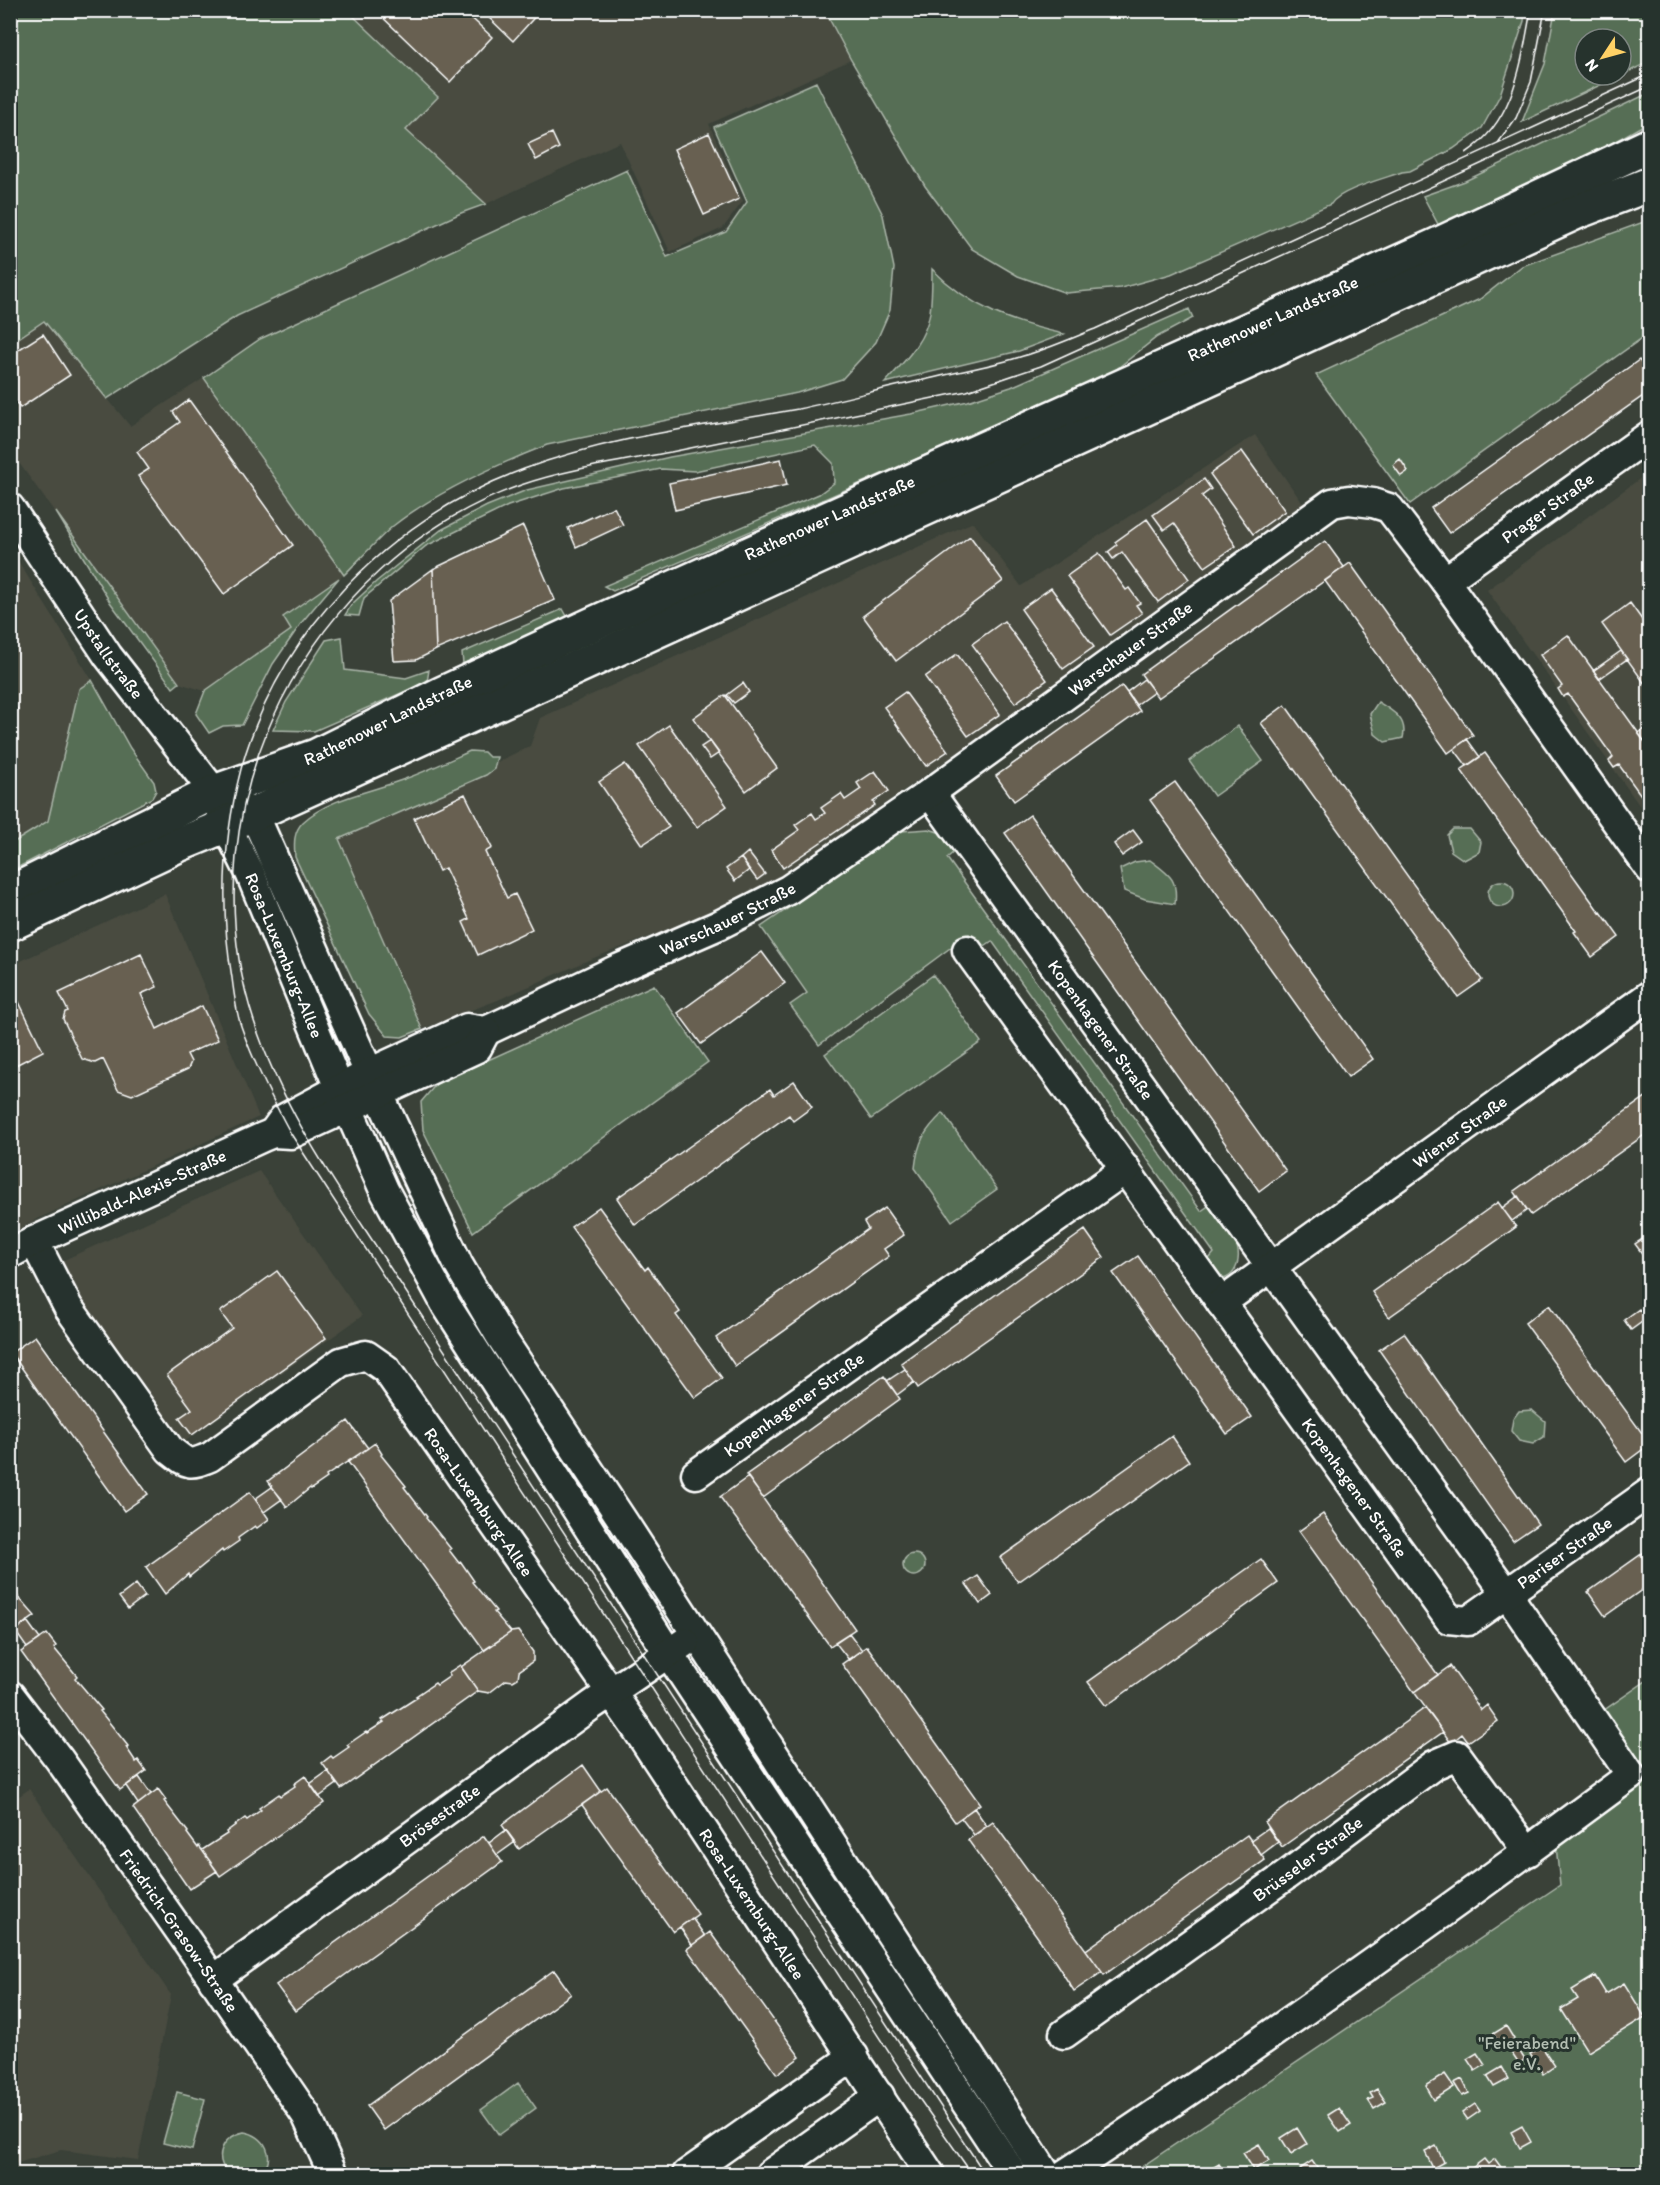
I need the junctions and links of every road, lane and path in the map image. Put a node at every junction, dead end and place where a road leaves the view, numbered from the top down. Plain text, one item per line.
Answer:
1 (1650, 145) edge
2 (1650, 184) edge
3 (1650, 435) edge
4 (10, 508) edge
5 (1444, 581) junction
6 (214, 792) junction
7 (930, 793) junction
8 (240, 819) junction
9 (1650, 869) edge
10 (10, 893) edge
11 (10, 924) edge
12 (967, 950) dead end
13 (1650, 995) edge
14 (374, 1084) junction
15 (344, 1098) junction
16 (1126, 1169) junction
17 (22, 1248) edge
18 (1271, 1267) junction
19 (1221, 1302) junction
20 (696, 1474) dead end
21 (1650, 1492) edge
22 (1508, 1594) junction
23 (696, 1635) junction
24 (669, 1654) junction
25 (611, 1692) junction
26 (10, 1695) edge
27 (1528, 1852) junction
28 (213, 1980) junction
29 (1064, 2034) dead end
30 (854, 2056) junction
31 (880, 2096) junction
32 (333, 2175) edge
33 (687, 2175) edge
34 (770, 2175) edge
35 (930, 2175) edge
36 (1013, 2175) edge
37 (1046, 2175) edge
38 (1065, 2175) edge

1 - 6 main road, Rathenower Landstraße
2 - 8 main road, Rathenower Landstraße
3 - 5 street, Prager Straße
4 - 6 street, Upstallstraße
5 - 7 street, Warschauer Straße
5 - 9 street, Warschauer Straße
6 - 8 street, Upstallstraße
6 - 10 main road, Rathenower Landstraße
7 - 14 street, Warschauer Straße
7 - 18 street, Kopenhagener Straße
8 - 11 main road, Rathenower Landstraße
8 - 14 street, Rosa-Luxemburg-Allee
8 - 15 street, Rosa-Luxemburg-Allee
12 - 16 street, Kopenhagener Straße
13 - 18 street, Wiener Straße
14 - 15 street
14 - 23 street, Rosa-Luxemburg-Allee
15 - 17 street, Willibald-Alexis-Straße
15 - 24 street, Rosa-Luxemburg-Allee
16 - 19 street, Kopenhagener Straße
16 - 20 street, Kopenhagener Straße
17 - 25 street, Rosa-Luxemburg-Allee
18 - 19 street
18 - 22 street, Kopenhagener Straße
19 - 22 street, Kopenhagener Straße
21 - 22 street, Pariser Straße
22 - 27 street, Kopenhagener Straße
23 - 24 street
23 - 37 street, Rosa-Luxemburg-Allee
24 - 25 street, Brösestraße
24 - 36 street, Rosa-Luxemburg-Allee
25 - 28 street, Brösestraße
25 - 30 street, Rosa-Luxemburg-Allee
26 - 28 street, Friedrich-Grasow-Straße
27 - 29 street, Brüsseler Straße
27 - 38 street
28 - 32 street, Friedrich-Grasow-Straße
30 - 31 street, Rosa-Luxemburg-Allee
30 - 33 street
31 - 34 street
31 - 35 street, Rosa-Luxemburg-Allee

